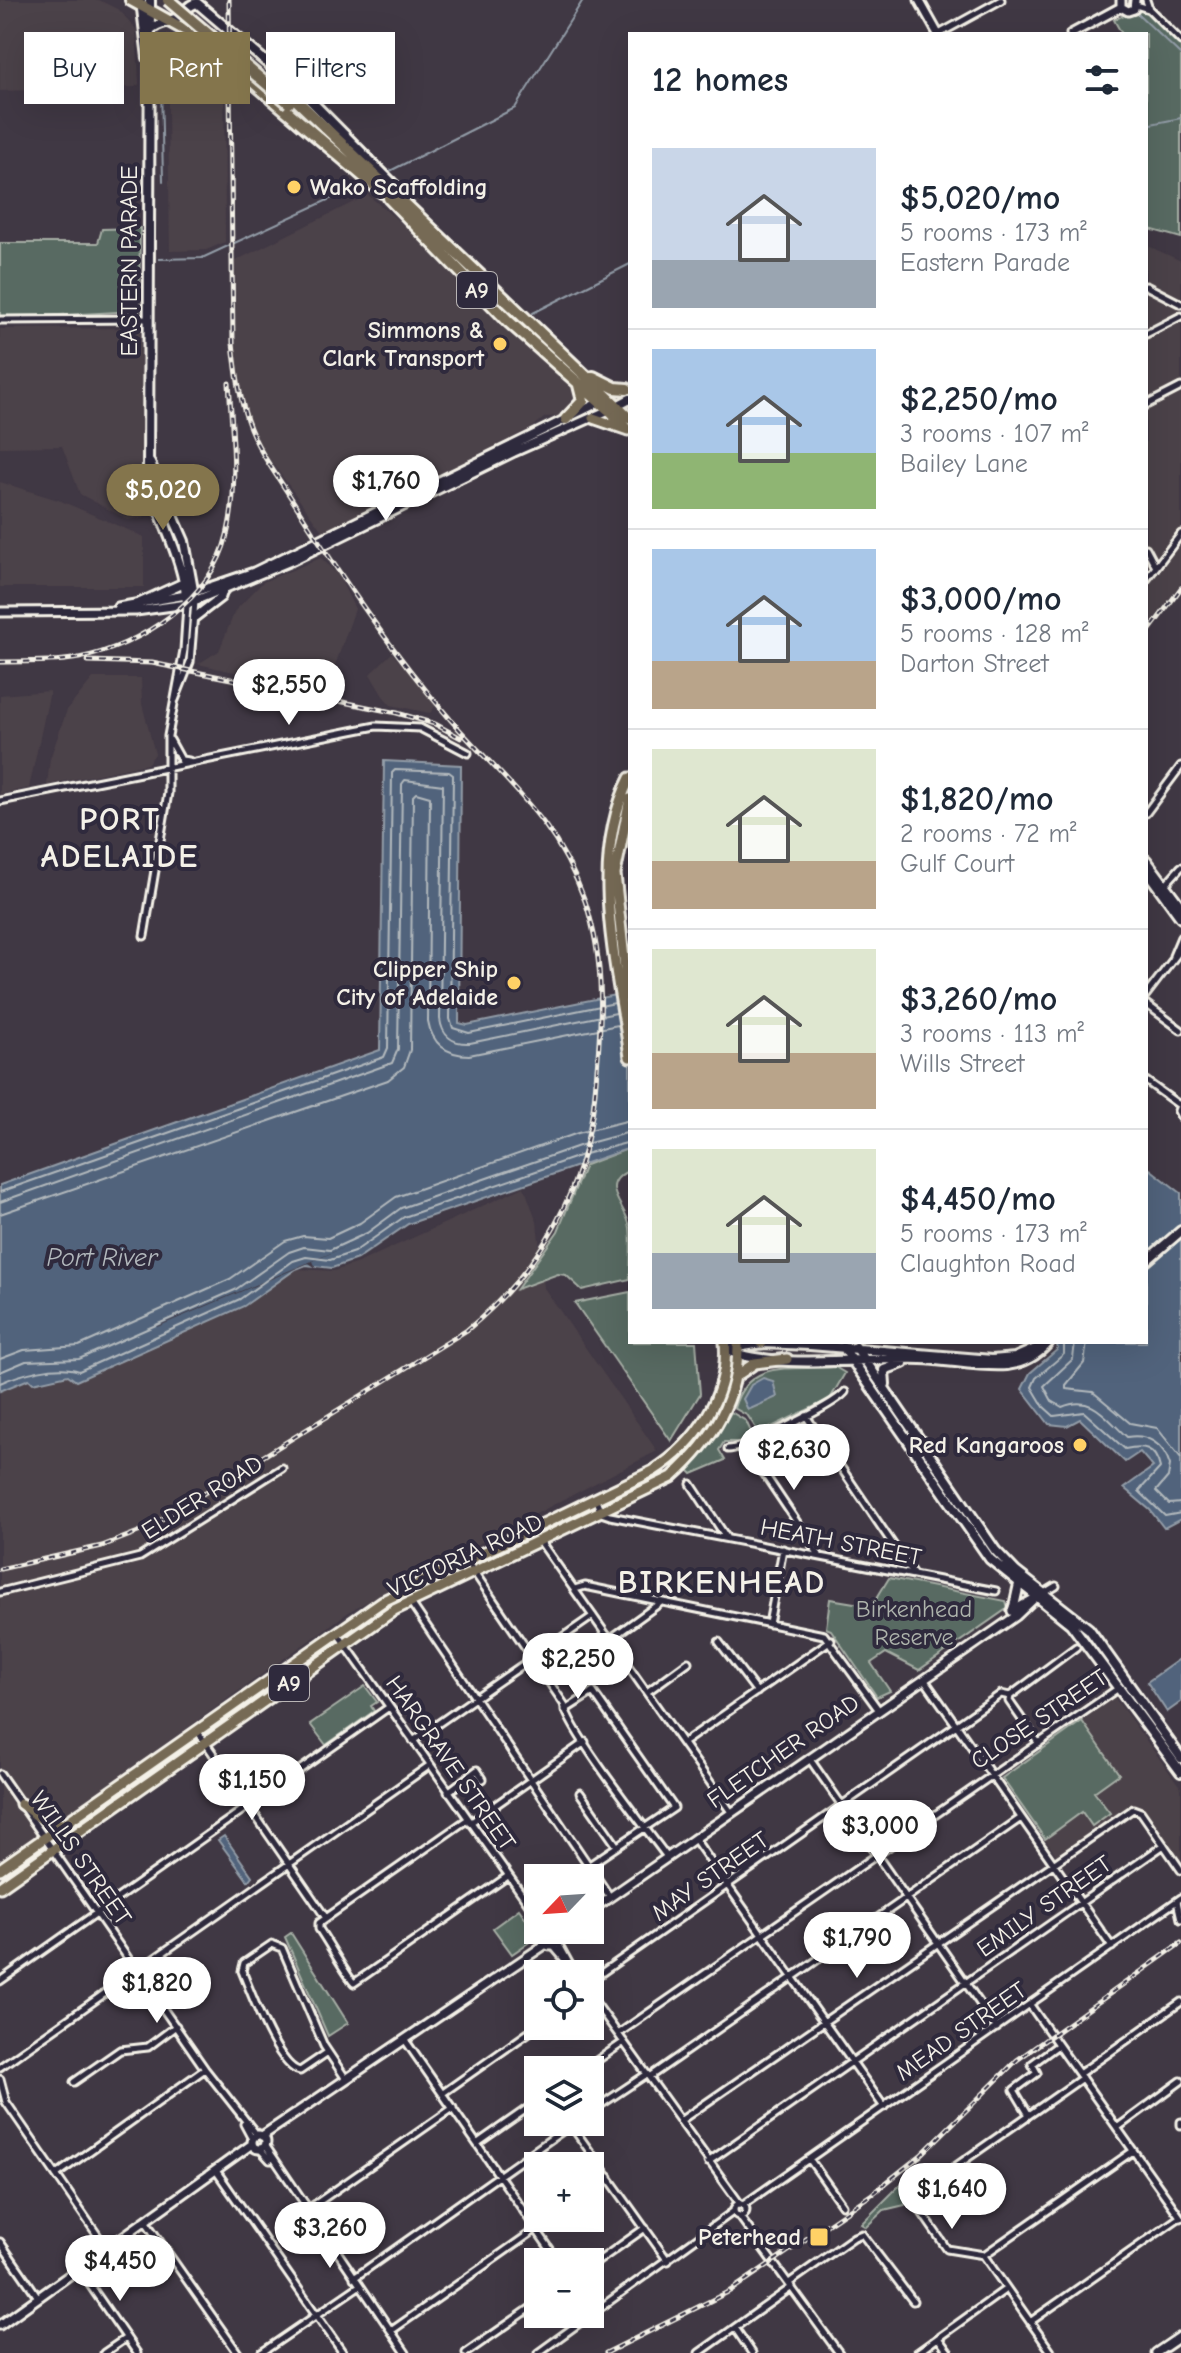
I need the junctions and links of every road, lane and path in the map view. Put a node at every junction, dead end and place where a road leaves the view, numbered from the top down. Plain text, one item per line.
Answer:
1 (168, 0) edge
2 (178, 0) edge
3 (919, 0) edge
4 (1001, 0) edge
5 (1146, 0) edge
6 (1136, 2) edge
7 (140, 3) edge
8 (202, 4) edge
9 (1121, 4) edge
10 (1149, 9) junction
11 (166, 20) junction
12 (150, 30) joint
13 (142, 32) edge
14 (938, 32) edge
15 (943, 32) edge
16 (1074, 32) edge
17 (1181, 41) edge
18 (266, 78) edge
19 (266, 80) edge
20 (148, 104) edge
21 (295, 104) edge
22 (295, 104) edge
23 (382, 192) junction
24 (406, 197) joint
25 (460, 259) junction
26 (1148, 287) edge
27 (1181, 304) edge
28 (1181, 316) edge
29 (149, 319) junction
30 (0, 320) edge
31 (1148, 333) edge
32 (557, 350) junction
33 (578, 383) junction
34 (1181, 387) edge
35 (628, 392) edge
36 (628, 393) edge
37 (609, 404) junction
38 (1148, 404) edge
39 (593, 418) junction
40 (628, 418) edge
41 (565, 419) junction
42 (628, 430) edge
43 (628, 431) edge
44 (150, 463) junction
45 (1181, 534) edge
46 (1148, 552) edge
47 (1156, 567) junction
48 (1148, 577) edge
49 (184, 583) junction
50 (223, 591) junction
51 (191, 598) junction
52 (136, 605) junction
53 (87, 611) junction
54 (0, 612) edge
55 (195, 617) junction
56 (171, 708) junction
57 (168, 736) junction
58 (468, 753) dead end
59 (193, 762) junction
60 (1181, 766) edge
61 (167, 767) junction
62 (628, 784) edge
63 (0, 801) edge
64 (628, 807) edge
65 (1148, 810) edge
66 (1148, 863) edge
67 (1181, 867) edge
68 (1148, 872) edge
69 (1163, 887) junction
70 (1181, 907) edge
71 (1181, 918) edge
72 (616, 928) junction
73 (144, 936) dead end
74 (1181, 937) edge
75 (1181, 949) edge
76 (1173, 957) junction
77 (1148, 992) edge
78 (628, 998) edge
79 (1148, 1005) edge
80 (1181, 1030) edge
81 (628, 1039) edge
82 (1148, 1082) edge
83 (1180, 1104) edge
84 (1181, 1117) edge
85 (1181, 1231) edge
86 (1148, 1259) edge
87 (847, 1344) edge
88 (1045, 1344) edge
89 (1047, 1344) edge
90 (725, 1346) edge
91 (738, 1347) edge
92 (787, 1359) junction
93 (864, 1359) junction
94 (923, 1359) junction
95 (852, 1360) junction
96 (735, 1377) junction
97 (886, 1389) junction
98 (845, 1392) dead end
99 (806, 1416) junction
100 (745, 1445) junction
101 (728, 1449) dead end
102 (282, 1468) dead end
103 (691, 1484) dead end
104 (595, 1498) junction
105 (601, 1513) junction
106 (727, 1538) junction
107 (540, 1541) junction
108 (783, 1549) junction
109 (819, 1556) junction
110 (466, 1559) junction
111 (472, 1572) junction
112 (914, 1575) junction
113 (1019, 1584) junction
114 (1056, 1586) dead end
115 (575, 1589) junction
116 (996, 1591) dead end
117 (0, 1592) edge
118 (1046, 1592) junction
119 (1036, 1597) junction
120 (409, 1600) junction
121 (660, 1603) junction
122 (371, 1608) junction
123 (1013, 1611) junction
124 (593, 1616) junction
125 (380, 1619) junction
126 (769, 1624) junction
127 (999, 1624) junction
128 (337, 1633) junction
129 (610, 1639) junction
130 (831, 1640) junction
131 (719, 1642) dead end
132 (345, 1644) junction
133 (1076, 1647) dead end
134 (533, 1658) junction
135 (688, 1662) dead end
136 (923, 1678) junction
137 (1122, 1685) junction
138 (647, 1692) junction
139 (757, 1692) junction
140 (1010, 1696) junction
141 (477, 1697) junction
142 (389, 1707) junction
143 (878, 1709) junction
144 (565, 1710) junction
145 (957, 1726) junction
146 (197, 1730) junction
147 (413, 1741) junction
148 (204, 1742) junction
149 (585, 1742) junction
150 (683, 1743) junction
151 (1039, 1744) junction
152 (809, 1758) junction
153 (1181, 1758) edge
154 (430, 1765) junction
155 (1181, 1772) edge
156 (0, 1774) edge
157 (992, 1776) junction
158 (483, 1779) dead end
159 (530, 1782) junction
160 (448, 1792) junction
161 (580, 1793) dead end
162 (21, 1804) junction
163 (249, 1806) junction
164 (842, 1806) junction
165 (731, 1812) junction
166 (1021, 1818) junction
167 (469, 1821) junction
168 (64, 1824) junction
169 (646, 1827) junction
170 (44, 1838) junction
171 (694, 1838) junction
172 (1164, 1845) junction
173 (617, 1846) junction
174 (53, 1850) junction
175 (875, 1854) junction
176 (667, 1857) junction
177 (1051, 1862) junction
178 (288, 1864) junction
179 (587, 1864) edge
180 (591, 1864) edge
181 (0, 1869) edge
182 (1181, 1870) edge
183 (508, 1876) junction
184 (728, 1886) junction
185 (0, 1887) edge
186 (604, 1889) edge
187 (610, 1897) junction
188 (524, 1898) edge
189 (906, 1898) junction
190 (1179, 1899) edge
191 (604, 1901) edge
192 (1080, 1903) junction
193 (98, 1913) junction
194 (326, 1918) junction
195 (1181, 1919) edge
196 (762, 1933) junction
197 (937, 1941) junction
198 (541, 1944) edge
199 (1112, 1947) junction
200 (137, 1970) junction
201 (604, 1971) edge
202 (793, 1977) junction
203 (0, 1981) edge
204 (966, 1982) junction
205 (1181, 2002) edge
206 (1030, 2005) junction
207 (604, 2014) edge
208 (824, 2021) junction
209 (176, 2026) junction
210 (997, 2028) junction
211 (618, 2034) junction
212 (524, 2036) edge
213 (405, 2040) junction
214 (624, 2042) junction
215 (1058, 2045) junction
216 (328, 2052) junction
217 (604, 2056) edge
218 (852, 2062) junction
219 (0, 2067) edge
220 (205, 2069) junction
221 (648, 2075) junction
222 (1080, 2076) junction
223 (0, 2079) edge
224 (347, 2080) junction
225 (1181, 2081) edge
226 (74, 2082) dead end
227 (443, 2093) junction
228 (604, 2103) edge
229 (884, 2107) junction
230 (453, 2108) junction
231 (524, 2111) edge
232 (1029, 2115) junction
233 (680, 2121) junction
234 (1117, 2128) junction
235 (555, 2136) edge
236 (582, 2136) edge
237 (259, 2142) junction
238 (478, 2143) junction
239 (1133, 2151) junction
240 (810, 2160) junction
241 (708, 2162) junction
242 (217, 2172) junction
243 (56, 2175) junction
244 (500, 2176) junction
245 (609, 2177) junction
246 (939, 2178) dead end
247 (604, 2180) edge
248 (914, 2201) dead end
249 (842, 2205) dead end
250 (307, 2210) junction
251 (740, 2210) junction
252 (524, 2211) edge
253 (1180, 2218) edge
254 (146, 2222) junction
255 (645, 2228) junction
256 (532, 2232) edge
257 (0, 2242) edge
258 (107, 2249) junction
259 (984, 2255) junction
260 (604, 2257) edge
261 (668, 2261) junction
262 (79, 2269) junction
263 (354, 2278) junction
264 (790, 2285) junction
265 (359, 2286) junction
266 (1006, 2289) junction
267 (38, 2297) junction
268 (913, 2301) dead end
269 (604, 2306) edge
270 (524, 2313) edge
271 (317, 2315) junction
272 (1030, 2322) junction
273 (0, 2325) edge
274 (573, 2328) edge
275 (735, 2328) junction
276 (391, 2331) junction
277 (1181, 2336) edge
278 (126, 2338) junction
279 (938, 2338) junction
280 (1167, 2349) edge
281 (104, 2353) edge
282 (137, 2353) edge
283 (238, 2353) edge
284 (261, 2353) edge
285 (343, 2353) edge
286 (406, 2353) edge
287 (466, 2353) edge
288 (538, 2353) edge
289 (699, 2353) edge
290 (752, 2353) edge
291 (839, 2353) edge
292 (917, 2353) edge
293 (949, 2353) edge
294 (1052, 2353) edge
295 (1156, 2353) edge

1 - 19 highway, A9, bridge
2 - 18 highway, A9
3 - 14 street
4 - 15 street
5 - 10 street
6 - 9 street
6 - 10 street
7 - 11 highway
7 - 12 main road, EASTERN PARADE
7 - 13 main road, EASTERN PARADE
8 - 11 main road
8 - 24 main road
9 - 16 street
10 - 17 street
11 - 12 main road
11 - 23 highway
20 - 29 main road, EASTERN PARADE
21 - 23 highway, A9
22 - 25 highway, A9
23 - 33 highway, A9
24 - 25 highway
25 - 32 highway, A9
26 - 27 street
28 - 31 street
29 - 30 street
29 - 44 main road, EASTERN PARADE
32 - 35 highway
32 - 37 highway, A9
33 - 37 highway, A9
33 - 41 highway
34 - 38 street
36 - 37 main road
37 - 39 street
37 - 40 highway, A9
37 - 41 street
37 - 42 highway, A9
39 - 43 highway
39 - 50 street
41 - 51 street
44 - 49 main road, EASTERN PARADE
44 - 51 main road, EASTERN PARADE
45 - 47 street
46 - 47 street
47 - 48 street
49 - 51 main road, EASTERN PARADE
49 - 52 main road
50 - 51 street
50 - 55 street
51 - 52 street
51 - 53 street
51 - 55 street, EASTERN PARADE
51 - 56 street, EASTERN PARADE
52 - 53 street
53 - 54 street
55 - 56 street, EASTERN PARADE
56 - 57 street, EASTERN PARADE
57 - 59 street
57 - 61 street, EASTERN PARADE
58 - 59 street
59 - 61 street
60 - 65 street
61 - 63 street
61 - 73 street, EASTERN PARADE
62 - 72 highway
64 - 72 highway
66 - 69 main road
67 - 69 street
68 - 69 main road
69 - 70 main road
69 - 71 main road
72 - 78 highway
72 - 81 highway
74 - 76 street
75 - 76 street
76 - 77 street
79 - 80 street
82 - 83 street
83 - 84 street
85 - 86 main road
87 - 88 main road
87 - 93 main road
87 - 95 main road
89 - 94 main road
90 - 91 main road
90 - 104 highway, VICTORIA ROAD / A9
91 - 92 main road
91 - 96 highway, VICTORIA ROAD / A9
92 - 95 main road
92 - 96 highway
93 - 94 main road
93 - 95 main road
93 - 97 main road
94 - 97 main road
95 - 113 main road
96 - 105 highway, VICTORIA ROAD / A9
97 - 118 main road
98 - 99 street
99 - 100 street
99 - 112 street
100 - 101 street
100 - 109 street
102 - 117 street, ELDER ROAD
103 - 106 street
104 - 105 street
104 - 110 highway, VICTORIA ROAD / A9
105 - 106 street, HEATH STREET
105 - 107 highway, VICTORIA ROAD / A9
106 - 108 street, HEATH STREET
107 - 111 highway, VICTORIA ROAD / A9
107 - 115 street
108 - 109 street, HEATH STREET
108 - 126 street
109 - 112 street, HEATH STREET
110 - 111 street
110 - 122 highway, VICTORIA ROAD / A9
111 - 120 highway, VICTORIA ROAD / A9
111 - 134 street
112 - 116 street, HEATH STREET
113 - 119 main road
113 - 123 main road
114 - 118 street
115 - 121 street
115 - 124 street
118 - 119 street, FLETCHER ROAD
118 - 137 main road
119 - 123 street, FLETCHER ROAD
119 - 127 street, FLETCHER ROAD
119 - 137 main road
120 - 125 highway, VICTORIA ROAD / A9
120 - 141 street
121 - 126 street
121 - 129 street
122 - 125 highway
122 - 128 highway, A9
123 - 127 street, FLETCHER ROAD
124 - 129 street
124 - 134 street
125 - 132 highway, VICTORIA ROAD / A9
126 - 130 street
127 - 136 street, FLETCHER ROAD
128 - 132 street, HARGRAVE STREET
128 - 146 highway, A9
129 - 138 street
130 - 139 street
130 - 143 street
131 - 139 street
132 - 142 street, HARGRAVE STREET
132 - 148 highway, VICTORIA ROAD / A9
133 - 140 street, MAY STREET
134 - 141 street
134 - 144 street
135 - 138 street
136 - 143 street, FLETCHER ROAD
136 - 145 street
137 - 151 street, CLOSE STREET
137 - 153 main road
137 - 155 main road
138 - 150 street
139 - 150 street
140 - 145 street, MAY STREET
140 - 151 street
141 - 147 street
141 - 159 street
142 - 147 street, HARGRAVE STREET
142 - 163 street
143 - 152 street, FLETCHER ROAD
144 - 149 street
144 - 169 street
145 - 157 street
145 - 164 street, MAY STREET
146 - 148 street
146 - 168 highway, A9
147 - 154 street, HARGRAVE STREET
148 - 163 street
148 - 174 highway, VICTORIA ROAD / A9
149 - 159 street
149 - 169 street
150 - 165 street
151 - 157 street, CLOSE STREET
152 - 164 street
152 - 165 street, FLETCHER ROAD
154 - 160 street, HARGRAVE STREET
154 - 178 street
156 - 162 street, WILLS STREET
157 - 166 street
157 - 175 street, CLOSE STREET
158 - 160 street
159 - 167 street
159 - 179 street
160 - 167 street, HARGRAVE STREET
161 - 173 street
162 - 168 highway
162 - 170 street, WILLS STREET
163 - 178 street
163 - 193 street
164 - 175 street
164 - 184 street, MAY STREET
165 - 171 street, FLETCHER ROAD
166 - 177 street
166 - 189 street
167 - 183 street, HARGRAVE STREET
167 - 194 street
168 - 170 highway, A9
169 - 173 street
169 - 176 street
170 - 174 street, WILLS STREET
170 - 181 highway, A9
171 - 176 street, FLETCHER ROAD
171 - 184 street
172 - 177 street
172 - 182 street
172 - 192 street, EMILY STREET
173 - 180 street
174 - 185 highway, VICTORIA ROAD / A9
174 - 193 street, WILLS STREET
175 - 189 street
175 - 196 street, CLOSE STREET
176 - 187 street, FLETCHER ROAD
177 - 192 street
177 - 197 street
178 - 194 street
178 - 200 street
183 - 188 street, HARGRAVE STREET
183 - 194 street
184 - 196 street
184 - 201 street, MAY STREET
186 - 187 street
187 - 191 street, FLETCHER ROAD
189 - 197 street
189 - 202 street
190 - 195 street
190 - 199 street, MEAD STREET
192 - 199 street
192 - 204 street, EMILY STREET
193 - 200 street, WILLS STREET
193 - 203 street
196 - 202 street
196 - 211 street, CLOSE STREET
197 - 204 street
197 - 208 street
198 - 213 street
199 - 206 street, MEAD STREET
200 - 209 street, WILLS STREET
200 - 219 street
202 - 208 street
202 - 221 street
204 - 210 street
204 - 218 street, EMILY STREET
205 - 222 street
206 - 210 street, MEAD STREET
206 - 215 street
207 - 211 street
208 - 218 street
208 - 233 street
209 - 220 street, WILLS STREET
209 - 226 street
210 - 229 street, MEAD STREET
211 - 214 street
212 - 227 street
213 - 224 street
213 - 227 street
214 - 217 street
214 - 221 street
215 - 222 street
215 - 232 street
216 - 216 street
216 - 224 street
218 - 229 street
218 - 241 street, EMILY STREET
220 - 237 street, WILLS STREET
220 - 243 street
221 - 228 street
221 - 233 street
222 - 232 street
222 - 234 street
223 - 243 street
224 - 237 street
225 - 234 street
227 - 230 street
229 - 240 street, MEAD STREET
230 - 238 street
230 - 250 street
231 - 238 street
232 - 246 street
233 - 241 street
234 - 239 street
235 - 244 street
236 - 245 street
237 - 242 street
237 - 250 street, WILLS STREET
238 - 244 street
239 - 253 street
239 - 259 street
240 - 249 street
240 - 251 street, MEAD STREET
241 - 251 street
242 - 254 street
242 - 271 street
243 - 258 street
244 - 252 street
244 - 263 street
245 - 247 street
245 - 255 street
248 - 259 street
250 - 263 street, WILLS STREET
251 - 261 street, MEAD STREET
251 - 264 street
253 - 272 street
254 - 258 street
254 - 283 street
255 - 260 street
255 - 261 street
256 - 276 street
257 - 267 street
258 - 262 street
259 - 266 street
261 - 269 street, MEAD STREET
262 - 267 street
262 - 278 street
263 - 265 street, WILLS STREET
264 - 268 street
264 - 275 street
264 - 291 street
265 - 271 street
265 - 276 street, WILLS STREET
266 - 272 street
266 - 279 street
267 - 273 street
270 - 287 street
271 - 284 street
271 - 285 street
272 - 294 street
274 - 288 street, MEAD STREET
275 - 289 street
275 - 290 street
276 - 286 street, WILLS STREET
277 - 280 street
278 - 281 street
278 - 282 street
279 - 292 street
279 - 293 street
280 - 295 street

